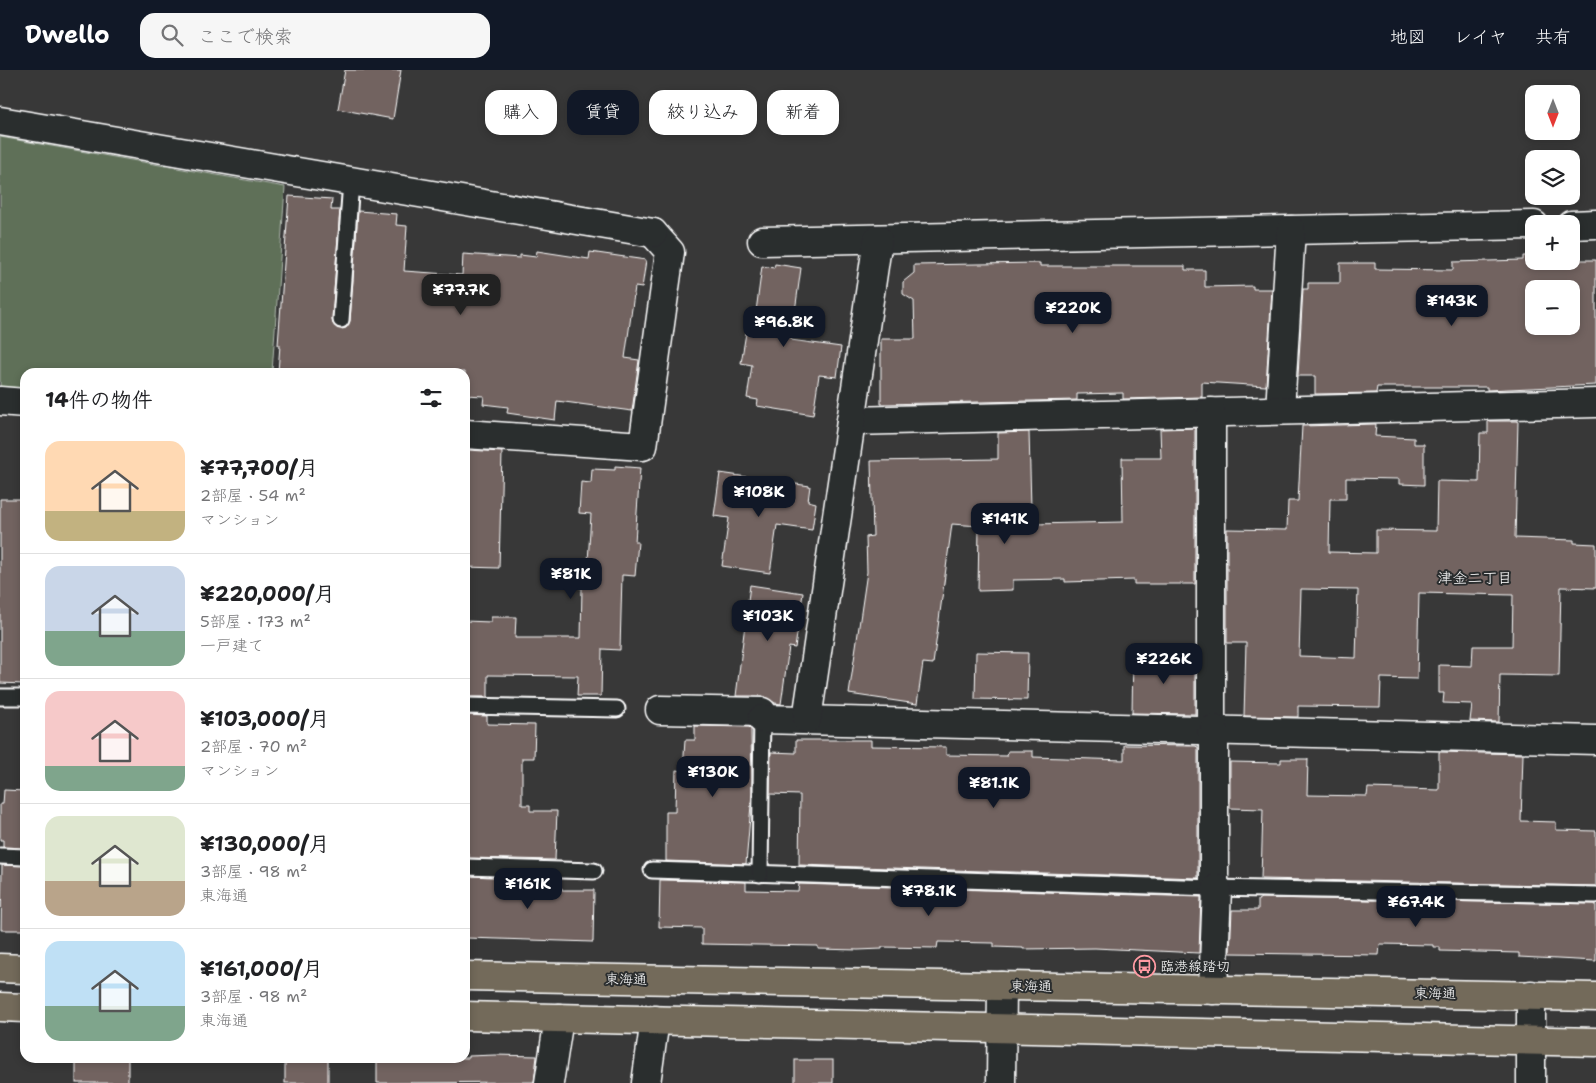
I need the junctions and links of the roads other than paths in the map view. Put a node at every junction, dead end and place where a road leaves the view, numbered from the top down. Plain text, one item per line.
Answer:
1 (0, 121) edge
2 (351, 181) junction
3 (1596, 224) edge
4 (1580, 225) edge
5 (1525, 226) edge
6 (1291, 230) junction
7 (878, 239) junction
8 (762, 241) dead end
9 (341, 320) dead end
10 (0, 401) edge
11 (20, 403) edge
12 (1596, 403) edge
13 (1280, 410) junction
14 (1211, 412) junction
15 (851, 421) junction
16 (470, 434) edge
17 (0, 697) edge
18 (20, 698) edge
19 (470, 706) edge
20 (617, 709) dead end
21 (660, 710) dead end
22 (762, 715) junction
23 (807, 719) junction
24 (1212, 729) junction
25 (1596, 740) edge
26 (0, 856) edge
27 (20, 857) edge
28 (470, 868) edge
29 (652, 870) dead end
30 (594, 871) dead end
31 (760, 874) junction
32 (1215, 888) junction
33 (1596, 895) edge
34 (0, 968) edge
35 (20, 969) edge
36 (470, 976) edge
37 (1002, 986) junction
38 (1213, 990) junction
39 (1531, 995) junction
40 (1596, 997) edge
41 (0, 1007) edge
42 (20, 1008) edge
43 (470, 1016) edge
44 (559, 1018) junction
45 (655, 1020) junction
46 (1001, 1027) junction
47 (1531, 1041) junction
48 (1596, 1042) edge
49 (550, 1083) edge
50 (646, 1083) edge
51 (1001, 1083) edge
52 (1531, 1083) edge

1 - 2 street
2 - 9 lane
2 - 16 street
3 - 4 street
5 - 6 street
6 - 7 street
6 - 13 street
7 - 8 street
7 - 15 street
10 - 11 street
12 - 13 street
13 - 14 street
14 - 15 street
14 - 24 street
15 - 23 street
17 - 18 lane
19 - 20 lane
21 - 22 street
22 - 23 street
22 - 31 lane
23 - 24 street
24 - 25 street
24 - 32 street
26 - 27 lane
28 - 30 lane
29 - 31 lane
31 - 32 lane
32 - 33 lane
32 - 38 street
34 - 35 main road
36 - 37 main road, 東海通
37 - 38 main road, 東海通
37 - 46 street
38 - 39 main road, 東海通
39 - 40 main road, 東海通
39 - 47 street
41 - 42 main road
43 - 44 main road
44 - 45 main road
44 - 49 street
45 - 46 main road
45 - 50 street
46 - 47 main road
46 - 51 street
47 - 48 main road
47 - 52 street

